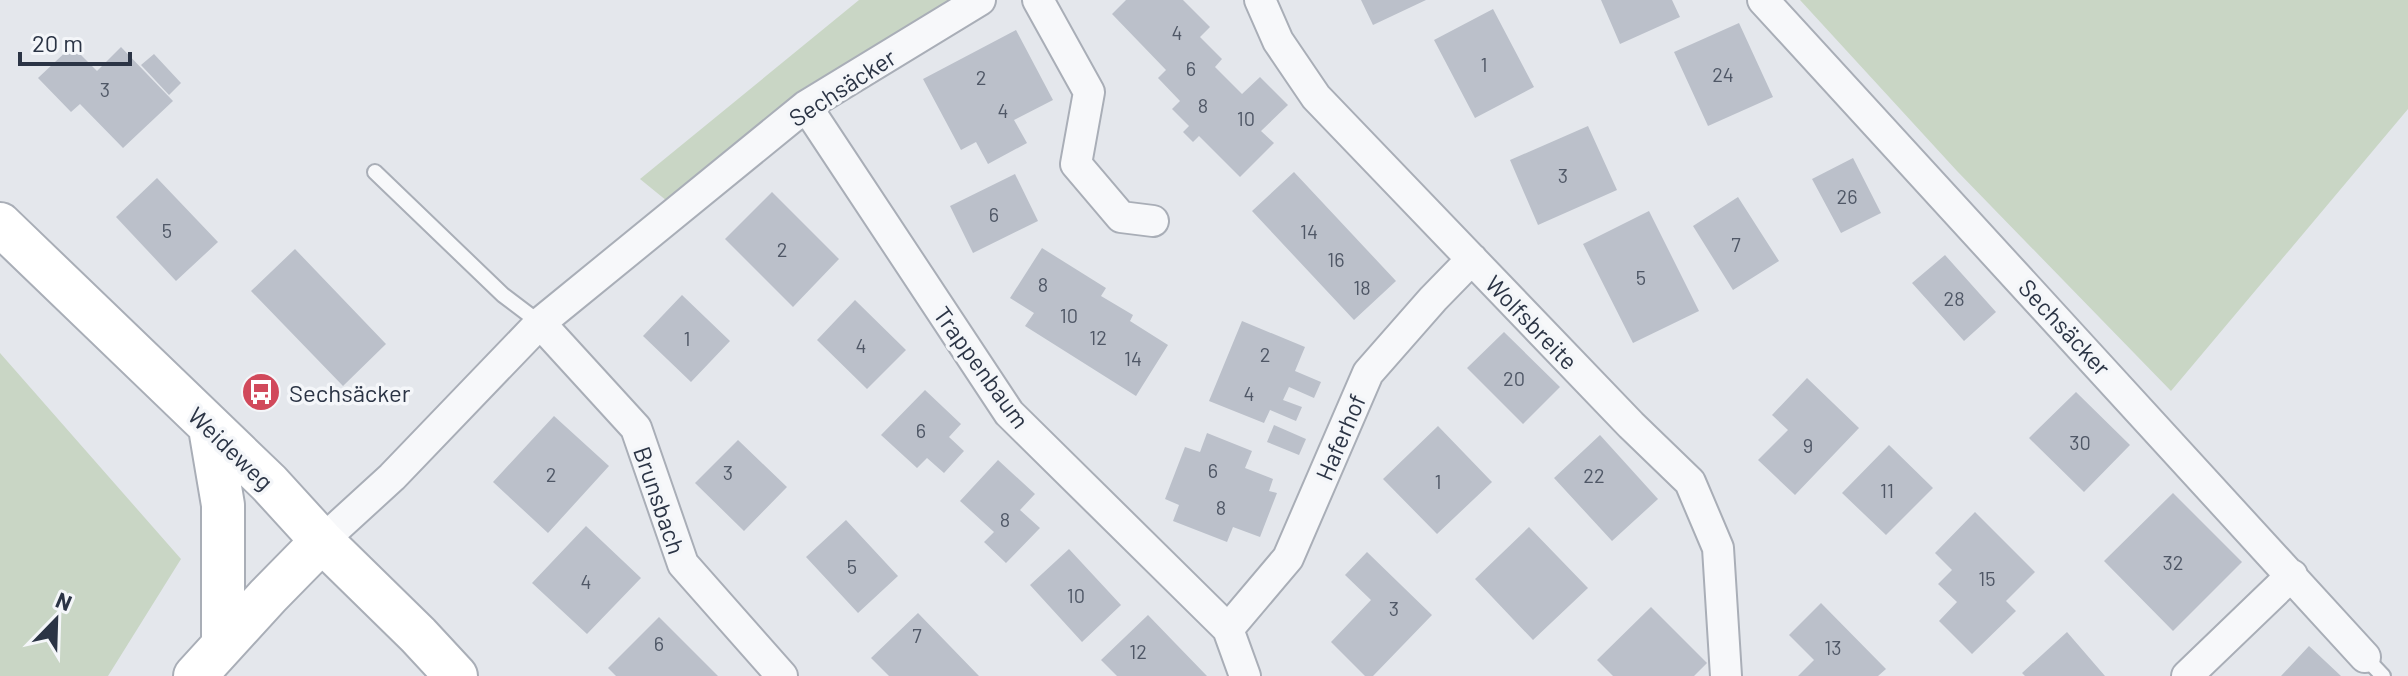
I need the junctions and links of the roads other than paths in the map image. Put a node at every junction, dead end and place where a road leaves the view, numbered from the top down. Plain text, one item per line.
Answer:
1 (980, 0) edge
2 (1038, 0) edge
3 (1260, 0) edge
4 (1763, 0) edge
5 (806, 106) junction
6 (375, 172) dead end
7 (1153, 221) dead end
8 (0, 224) edge
9 (1472, 259) junction
10 (540, 323) junction
11 (210, 428) junction
12 (322, 541) junction
13 (2292, 575) junction
14 (1228, 629) junction
15 (223, 645) junction
16 (2374, 666) edge
17 (195, 676) edge
18 (456, 676) edge
19 (782, 676) edge
20 (1245, 676) edge
21 (1726, 676) edge
22 (2187, 676) edge

1 - 5 street, Sechsäcker
2 - 7 street
3 - 9 street, Wolfsbreite
4 - 13 street, Sechsäcker
5 - 10 street, Sechsäcker
5 - 14 street, Trappenbaum
6 - 10 lane
8 - 11 main road, Weideweg
9 - 14 street, Haferhof
9 - 21 street, Wolfsbreite
10 - 12 street, Sechsäcker
10 - 19 street, Brunsbach
11 - 12 main road, Weideweg
11 - 15 main road
12 - 15 main road
12 - 18 main road, Weideweg
13 - 16 street, Sechsäcker
13 - 22 street
14 - 20 street, Trappenbaum
15 - 17 main road

